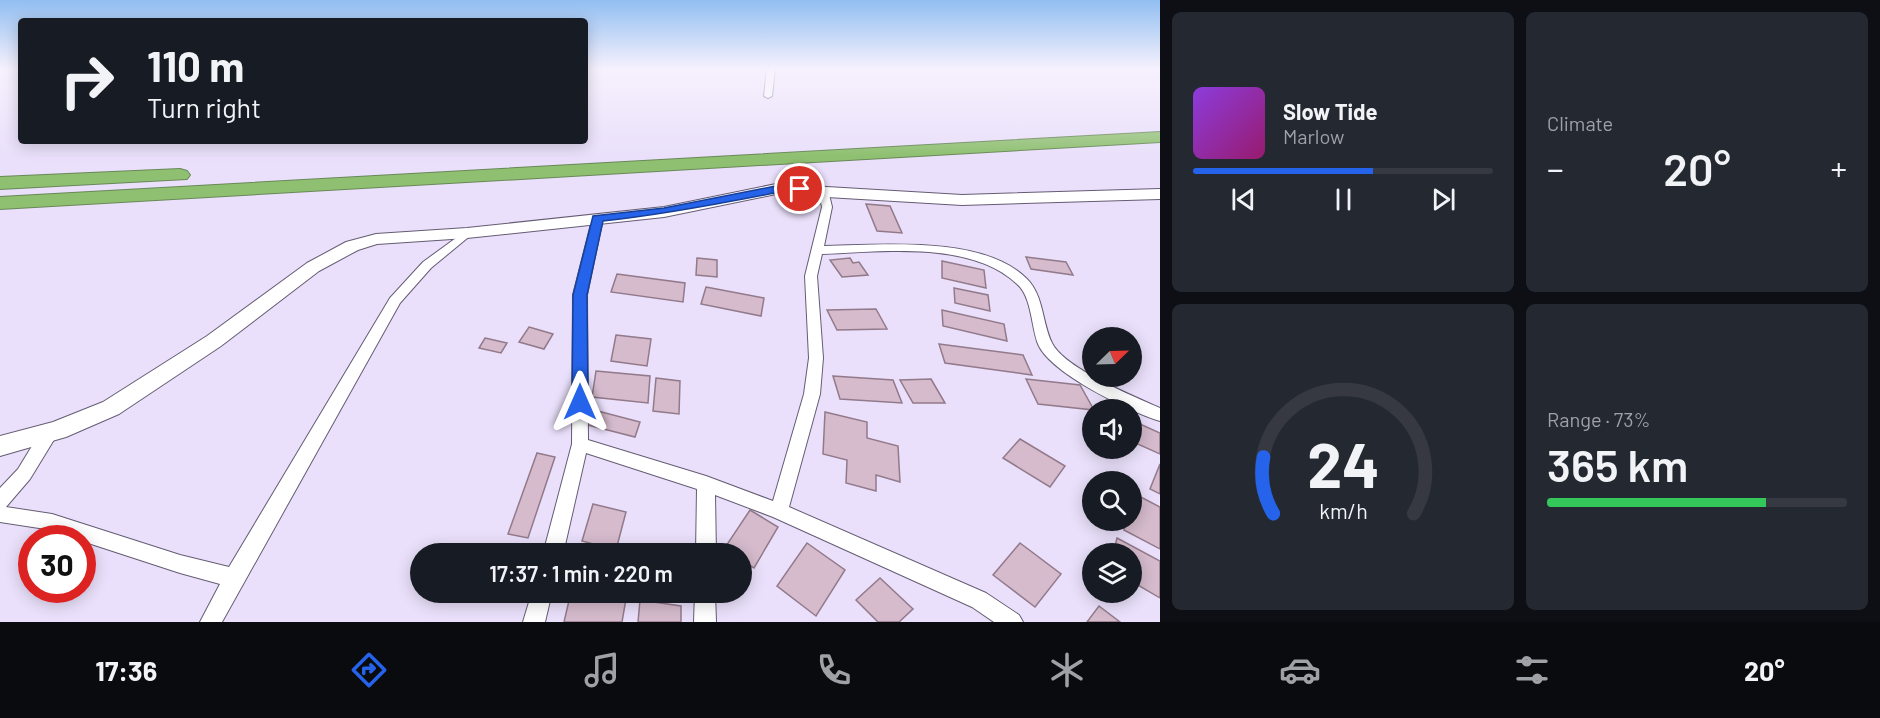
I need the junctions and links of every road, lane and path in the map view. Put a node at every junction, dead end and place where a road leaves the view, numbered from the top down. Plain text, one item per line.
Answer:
1 (1160, 128) edge
2 (1160, 137) edge
3 (0, 183) edge
4 (823, 190) junction
5 (1160, 194) edge
6 (0, 203) edge
7 (597, 218) junction
8 (467, 233) junction
9 (819, 250) junction
10 (1160, 416) edge
11 (49, 433) junction
12 (580, 444) junction
13 (0, 446) edge
14 (706, 484) junction
15 (0, 501) edge
16 (778, 510) junction
17 (0, 514) edge
18 (557, 543) edge
19 (706, 543) edge
20 (234, 578) junction
21 (539, 603) edge
22 (705, 603) edge
23 (212, 622) edge
24 (534, 622) edge
25 (705, 622) edge
26 (1012, 622) edge

1 - 3 highway
2 - 6 highway
4 - 5 street
4 - 7 street
4 - 9 street
7 - 8 street
7 - 12 street
8 - 11 street
8 - 20 street
9 - 10 street
9 - 16 street
11 - 13 street
11 - 15 street
12 - 14 street
12 - 18 street
14 - 16 street
14 - 19 street
16 - 26 street
17 - 20 street
20 - 23 street
21 - 24 street
22 - 25 street

